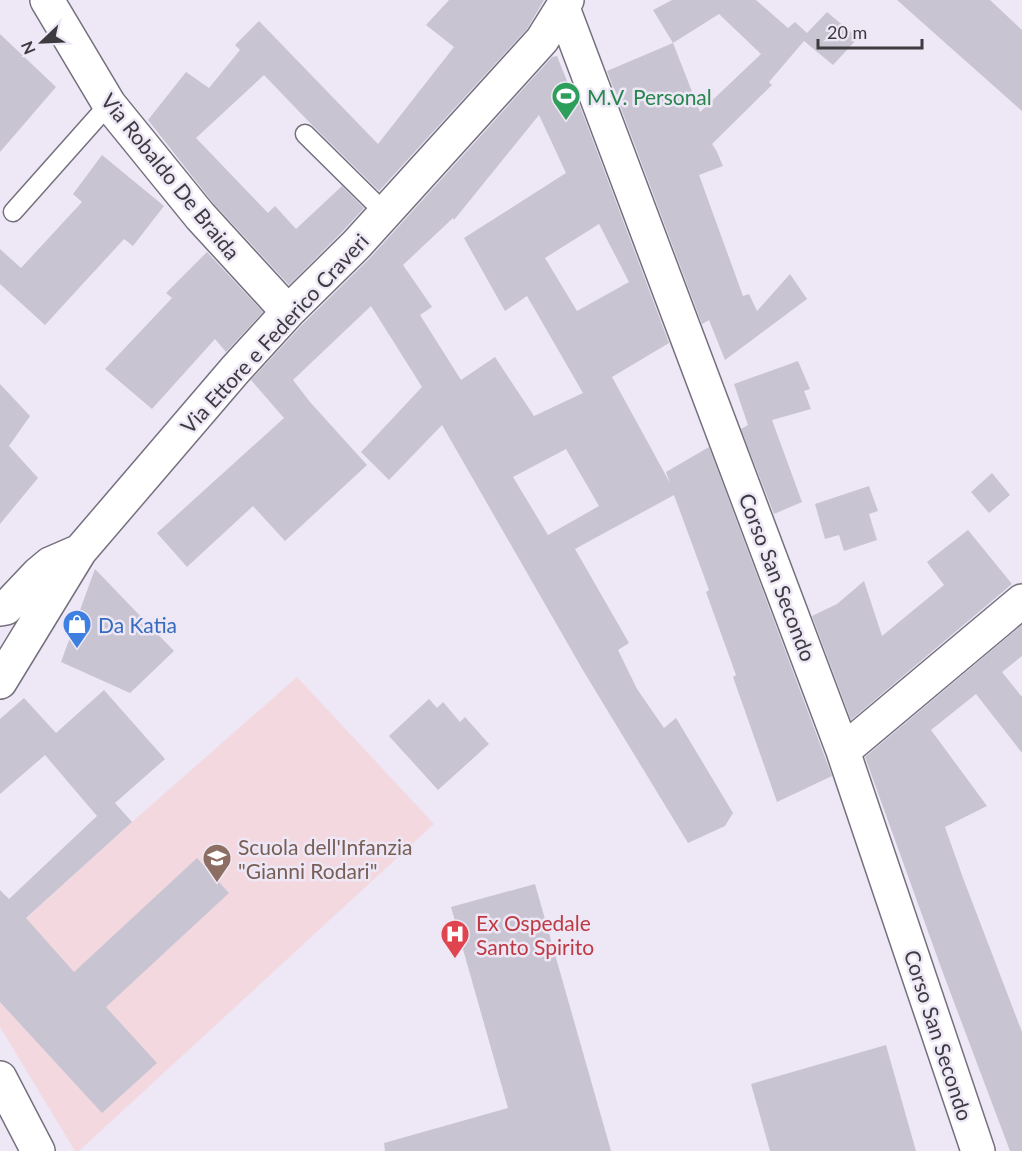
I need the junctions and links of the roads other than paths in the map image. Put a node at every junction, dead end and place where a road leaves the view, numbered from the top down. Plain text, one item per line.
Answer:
1 (47, 0) edge
2 (565, 4) edge
3 (109, 104) junction
4 (305, 134) dead end
5 (13, 212) dead end
6 (385, 213) junction
7 (288, 312) junction
8 (80, 551) junction
9 (1022, 601) edge
10 (0, 609) edge
11 (0, 682) edge
12 (843, 751) junction
13 (0, 1078) edge
14 (38, 1151) edge
15 (978, 1151) edge

1 - 3 street, Via Robaldo De Braida
2 - 6 street, Via Ettore e Federico Craveri
2 - 12 street, Corso San Secondo
3 - 5 lane
3 - 7 street, Via Robaldo De Braida
4 - 6 lane
6 - 7 street, Via Ettore e Federico Craveri
7 - 8 street, Via Ettore e Federico Craveri
8 - 10 street
8 - 11 street, Via Ettore e Federico Craveri
9 - 12 street
12 - 15 street, Corso San Secondo
13 - 14 street

